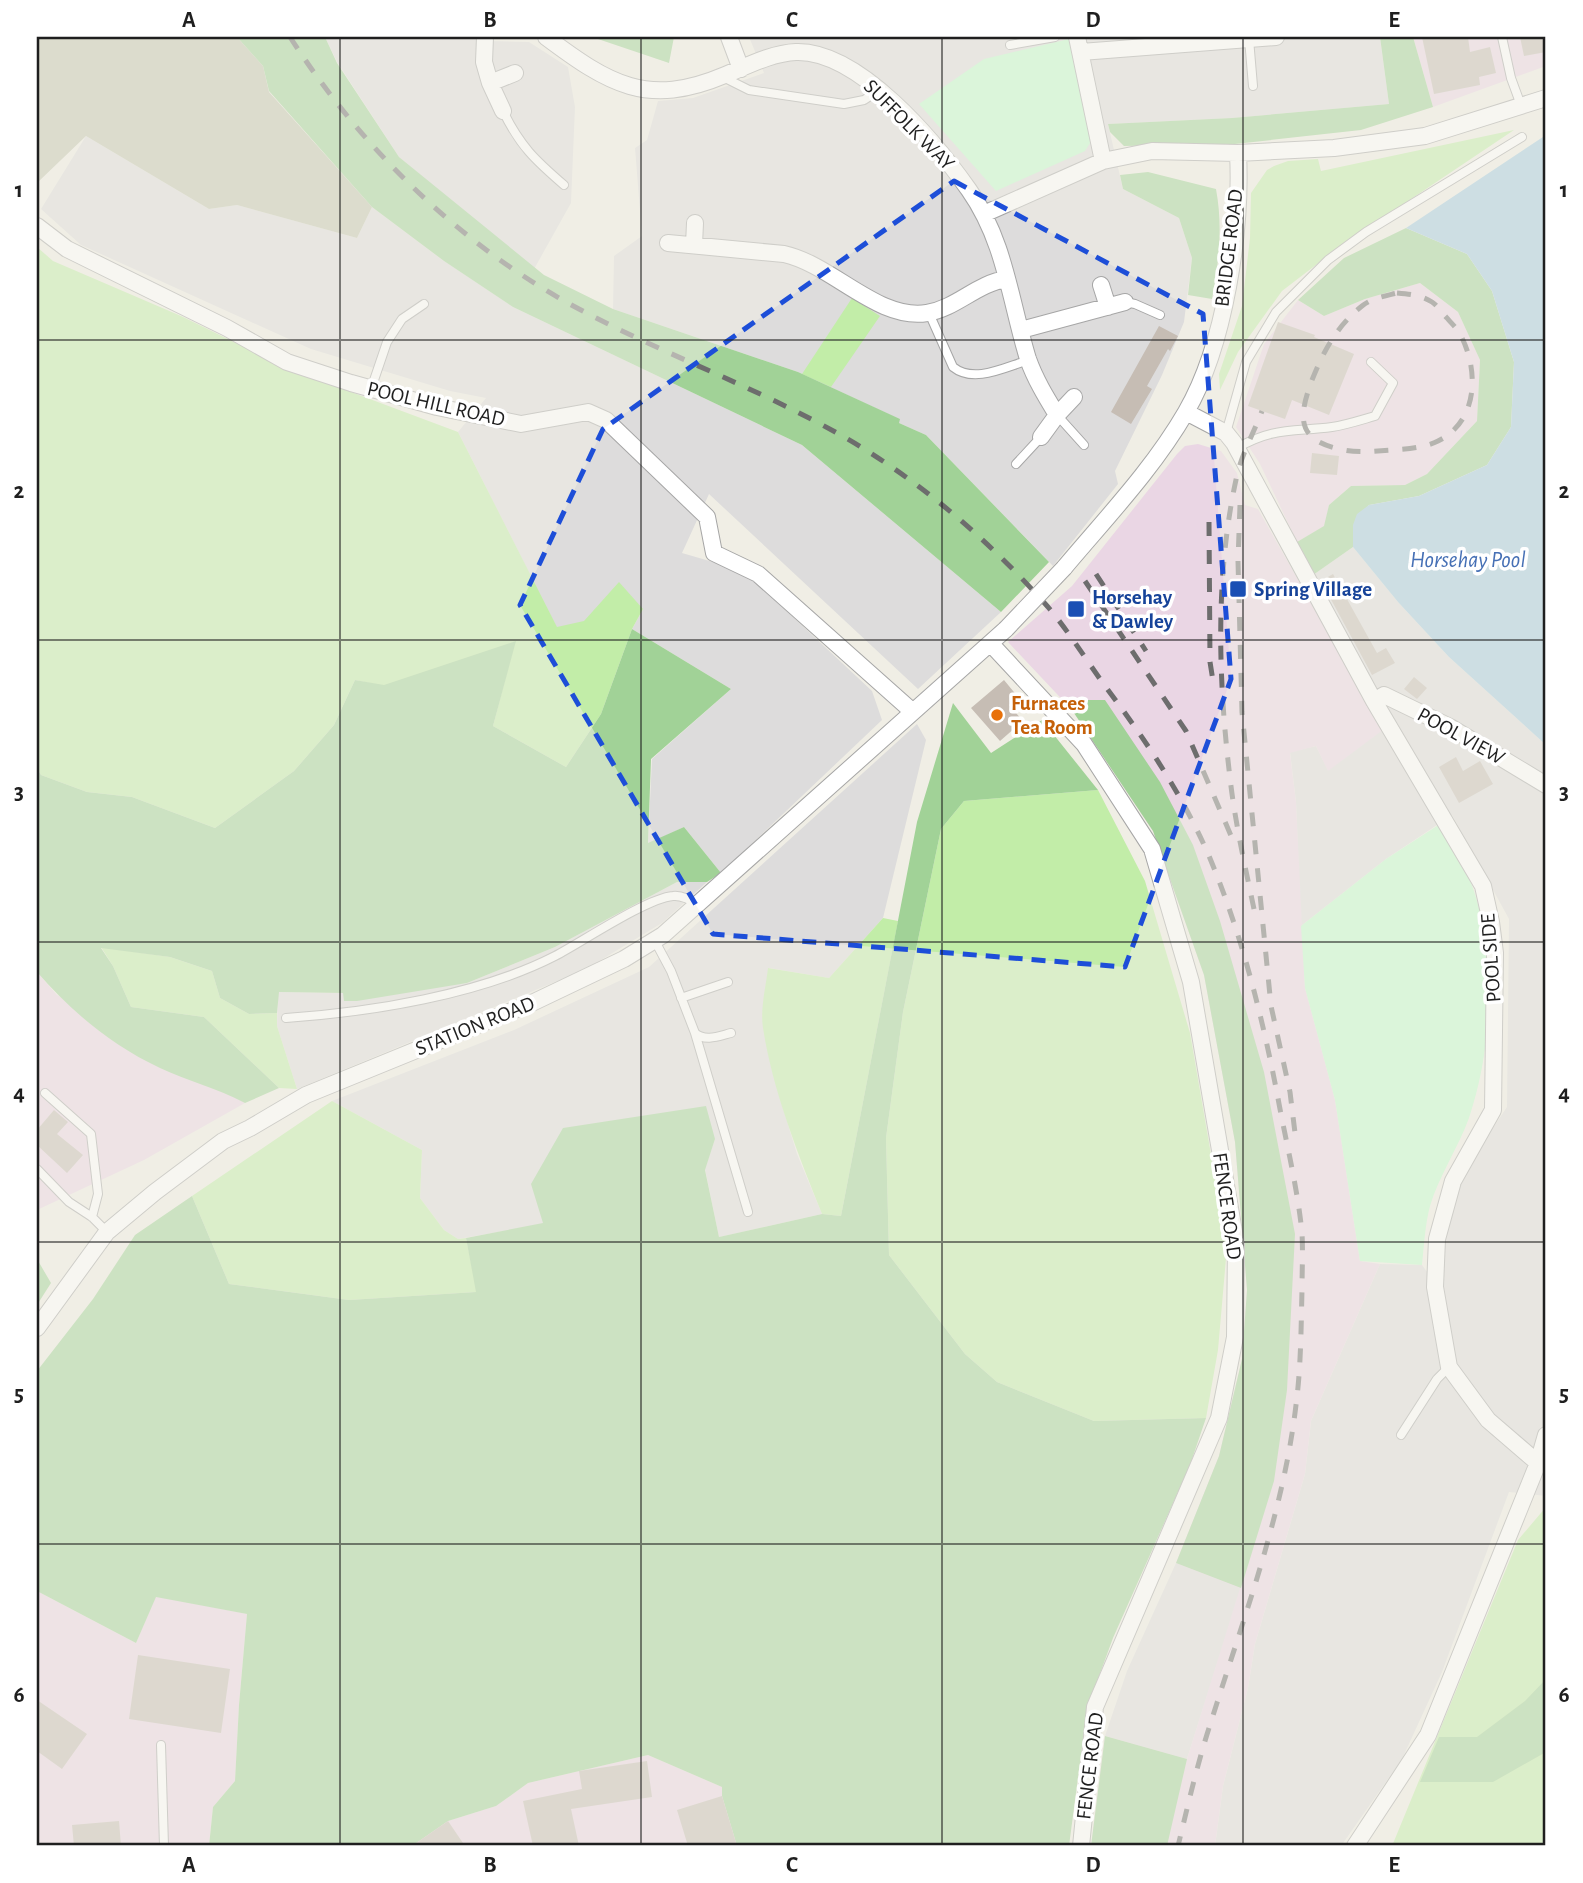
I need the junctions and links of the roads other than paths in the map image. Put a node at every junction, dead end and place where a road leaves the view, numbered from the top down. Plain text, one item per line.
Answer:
1 (485, 37) edge
2 (546, 37) edge
3 (729, 37) edge
4 (1055, 37) edge
5 (1276, 37) edge
6 (1502, 37) edge
7 (1249, 38) edge
8 (1010, 45) dead end
9 (1079, 45) edge
10 (741, 69) junction
11 (515, 73) dead end
12 (723, 76) junction
13 (490, 83) junction
14 (1252, 86) dead end
15 (879, 90) junction
16 (1546, 98) edge
17 (1522, 108) junction
18 (503, 111) joint
19 (1521, 137) dead end
20 (1238, 153) junction
21 (1103, 161) junction
22 (564, 186) dead end
23 (986, 213) junction
24 (695, 223) dead end
25 (37, 226) edge
26 (668, 243) dead end
27 (694, 245) junction
28 (1007, 279) junction
29 (1101, 285) dead end
30 (1125, 303) joint
31 (424, 304) dead end
32 (1108, 307) junction
33 (929, 313) junction
34 (1160, 315) dead end
35 (1021, 330) junction
36 (1029, 360) junction
37 (1371, 362) dead end
38 (371, 389) junction
39 (1074, 397) dead end
40 (1186, 412) junction
41 (1057, 415) junction
42 (1226, 433) junction
43 (1041, 437) joint
44 (1084, 444) dead end
45 (1237, 448) junction
46 (1016, 464) dead end
47 (991, 644) junction
48 (1374, 701) junction
49 (913, 712) junction
50 (1546, 785) edge
51 (698, 904) junction
52 (655, 941) junction
53 (728, 982) dead end
54 (681, 998) junction
55 (286, 1018) dead end
56 (695, 1033) junction
57 (731, 1033) dead end
58 (45, 1093) dead end
59 (37, 1169) edge
60 (748, 1213) dead end
61 (92, 1217) junction
62 (107, 1232) junction
63 (37, 1328) edge
64 (1448, 1367) junction
65 (1401, 1435) dead end
66 (1546, 1435) edge
67 (1542, 1464) edge
68 (161, 1745) dead end
69 (164, 1846) edge
70 (1081, 1846) edge
71 (1355, 1846) edge

1 - 13 street
2 - 12 street, SUFFOLK WAY
3 - 10 street
4 - 8 lane
5 - 7 street
6 - 17 lane
7 - 9 street
7 - 14 lane
9 - 21 street
10 - 12 street, SUFFOLK WAY
10 - 15 street, SUFFOLK WAY
11 - 13 street
12 - 15 lane
13 - 18 street
15 - 23 street, SUFFOLK WAY
16 - 17 street
17 - 20 street
18 - 22 lane
19 - 42 lane
20 - 21 street
20 - 40 street, BRIDGE ROAD
21 - 23 street
23 - 28 street, SUFFOLK WAY
24 - 27 street
25 - 38 street, POOL HILL ROAD
26 - 27 street
27 - 33 street
28 - 33 street
28 - 35 street, SUFFOLK WAY
29 - 32 street
30 - 32 street
30 - 34 lane
31 - 38 lane
32 - 35 street
33 - 36 lane
35 - 36 street, SUFFOLK WAY
36 - 41 street, SUFFOLK WAY
37 - 45 lane
38 - 49 street, POOL HILL ROAD
39 - 41 street
40 - 42 street, POOL SIDE
40 - 47 street, BRIDGE ROAD, bridge
41 - 43 street
41 - 44 lane
42 - 45 street, POOL SIDE
43 - 46 lane
45 - 48 street, POOL SIDE
47 - 49 street, BRIDGE ROAD
47 - 70 street, FENCE ROAD
48 - 50 street, POOL VIEW
48 - 64 street, POOL SIDE
49 - 51 street, STATION ROAD
51 - 52 street, STATION ROAD
51 - 55 lane
52 - 54 lane
52 - 62 street, STATION ROAD
53 - 54 lane
54 - 56 lane
56 - 57 lane
56 - 60 lane
58 - 61 lane
59 - 61 lane
61 - 62 lane
62 - 63 street, STATION ROAD
64 - 65 lane
64 - 67 street, POOL SIDE
66 - 67 street
67 - 71 street
68 - 69 lane

